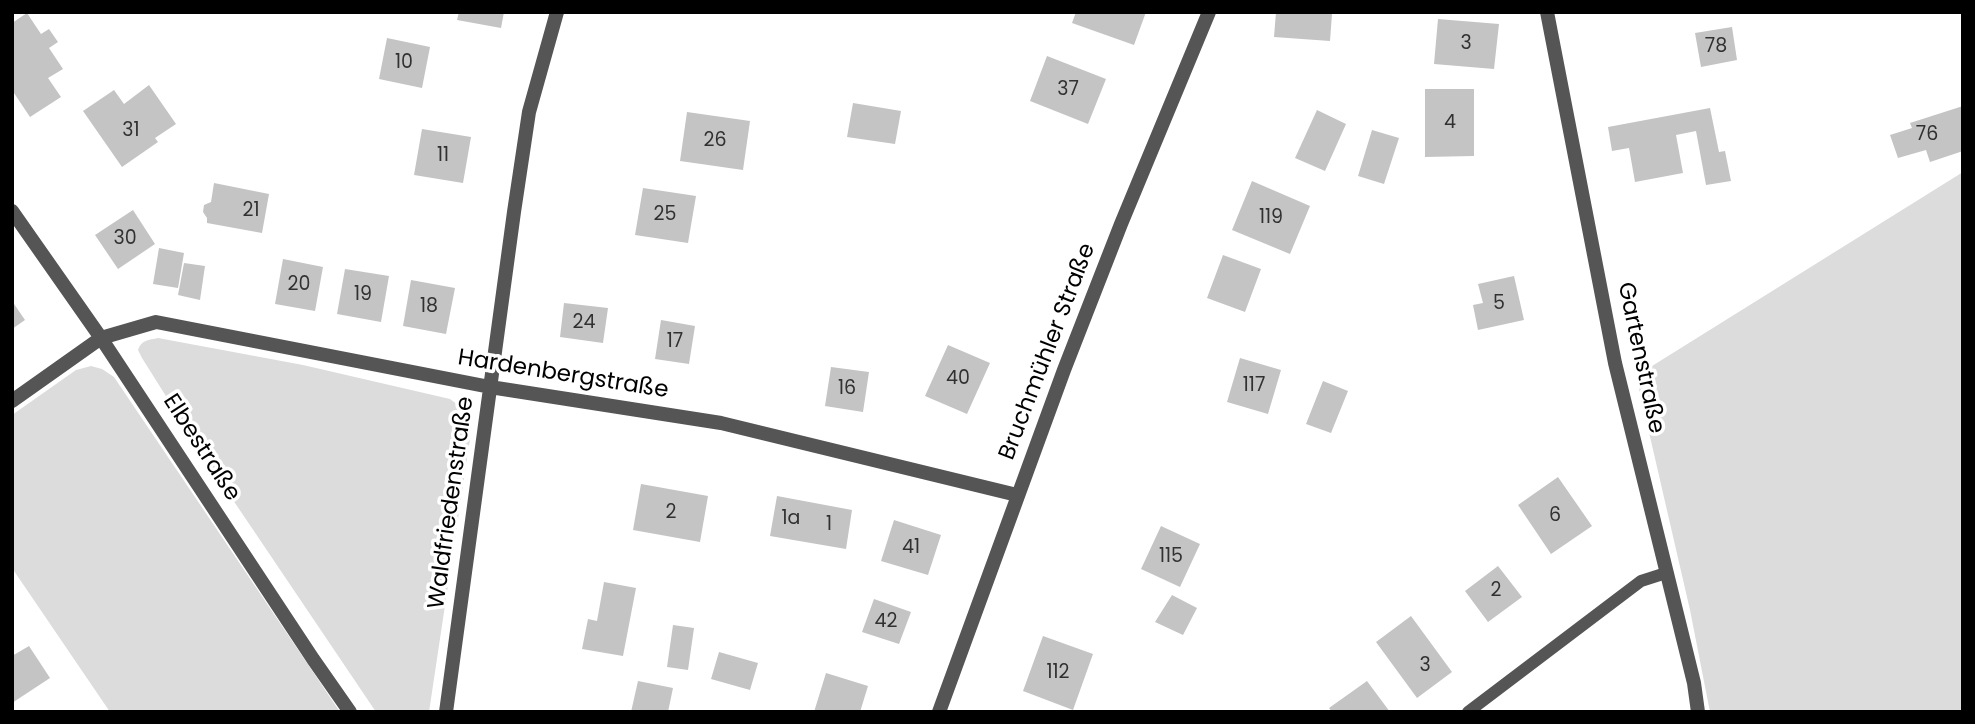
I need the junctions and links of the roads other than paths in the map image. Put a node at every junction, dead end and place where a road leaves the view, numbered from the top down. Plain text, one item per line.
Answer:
1 (557, 12) edge
2 (1209, 12) edge
3 (1547, 12) edge
4 (12, 211) edge
5 (101, 338) junction
6 (490, 387) junction
7 (12, 401) edge
8 (1017, 495) junction
9 (1666, 573) junction
10 (350, 712) edge
11 (446, 712) edge
12 (939, 712) edge
13 (1468, 712) edge
14 (1698, 712) edge

1 - 6 street, Waldfriedenstraße
2 - 8 street, Bruchmühler Straße
3 - 9 street, Gartenstraße
4 - 5 street, Elbestraße
5 - 6 street, Hardenbergstraße
5 - 7 street, Hardenbergstraße
5 - 10 street, Elbestraße
6 - 8 street, Hardenbergstraße
6 - 11 street, Waldfriedenstraße
8 - 12 street, Bruchmühler Straße
9 - 13 lane
9 - 14 street, Gartenstraße

